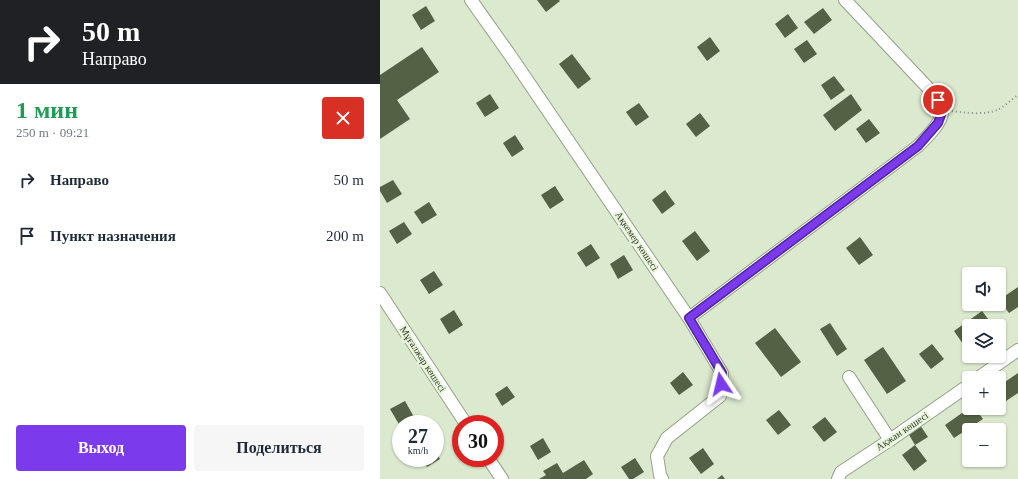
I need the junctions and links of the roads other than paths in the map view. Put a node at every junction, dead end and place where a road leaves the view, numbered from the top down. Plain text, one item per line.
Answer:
1 (471, 0) edge
2 (845, 0) edge
3 (380, 293) edge
4 (689, 318) junction
5 (1018, 350) edge
6 (988, 371) edge
7 (849, 377) dead end
8 (962, 390) edge
9 (460, 415) edge
10 (890, 440) junction
11 (494, 467) edge
12 (502, 479) edge
13 (662, 479) edge
14 (838, 479) edge

1 - 4 street, Ақкемер көшесі
2 - 4 street
3 - 9 street, Мұғалжар көшесі
4 - 13 street, Ақкемер көшесі
5 - 6 street
7 - 10 street
8 - 10 street, Ақжан көшесі
10 - 14 street, Ақжан көшесі
11 - 12 street

